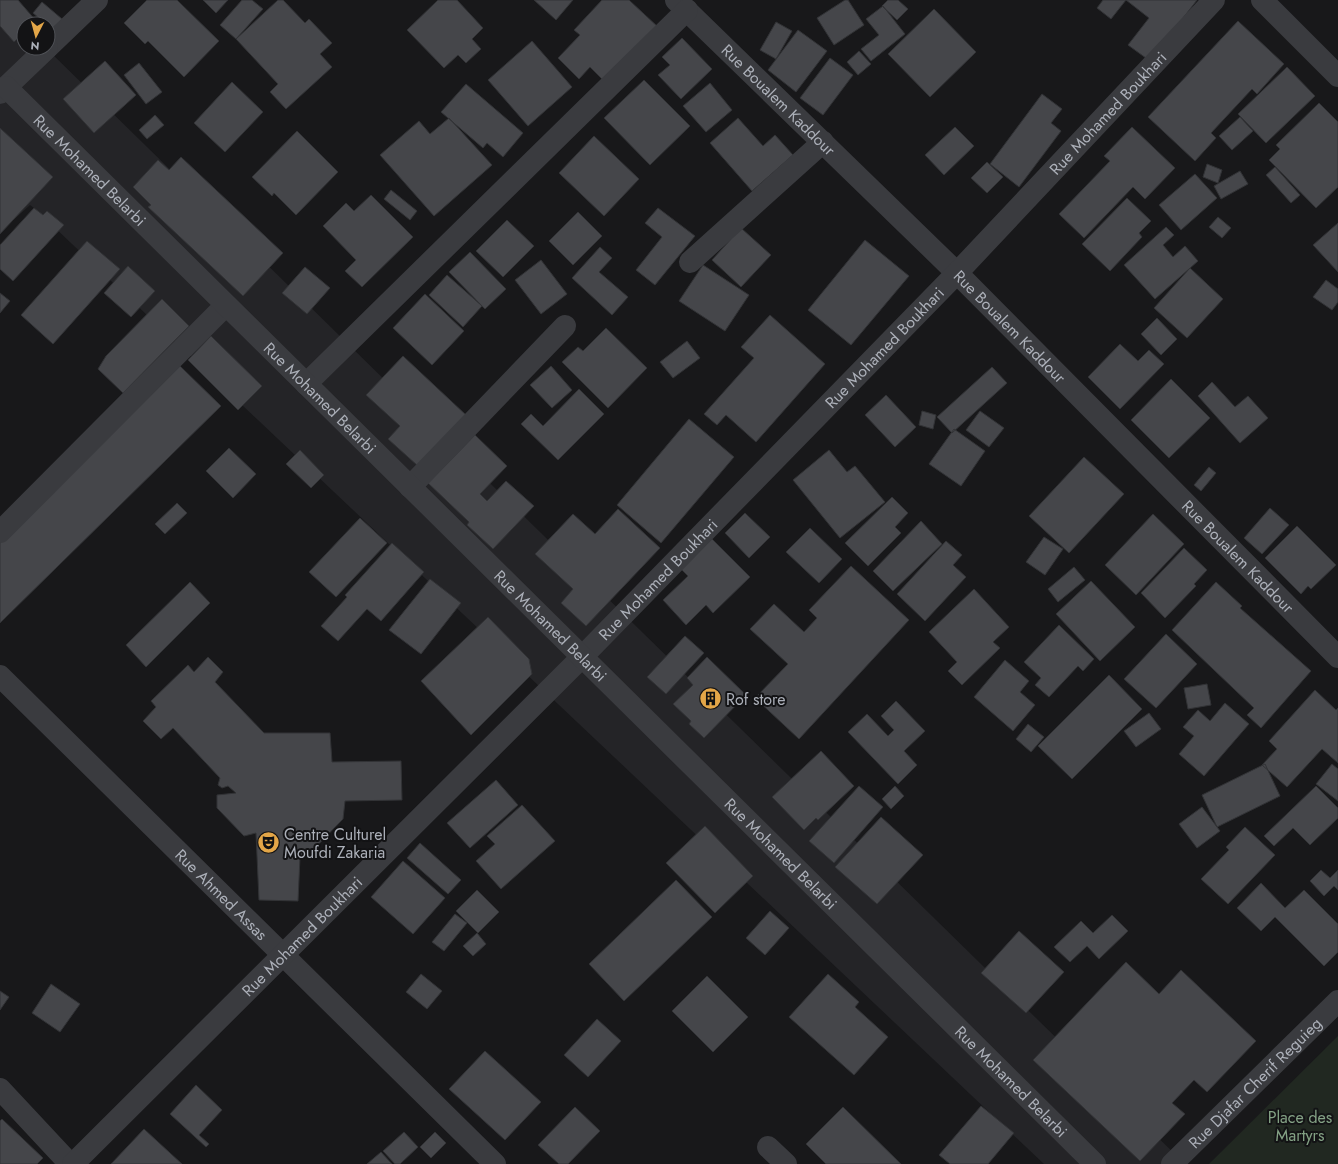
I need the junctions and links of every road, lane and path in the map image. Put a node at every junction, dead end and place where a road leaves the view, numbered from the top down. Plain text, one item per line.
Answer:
1 (97, 0) edge
2 (1214, 0) edge
3 (1262, 0) edge
4 (681, 5) edge
5 (56, 39) edge
6 (38, 56) edge
7 (1338, 76) edge
8 (3, 90) edge
9 (823, 142) junction
10 (690, 262) dead end
11 (956, 273) junction
12 (225, 306) junction
13 (566, 326) dead end
14 (306, 384) junction
15 (410, 486) junction
16 (0, 532) edge
17 (582, 657) junction
18 (1338, 658) edge
19 (0, 676) edge
20 (282, 955) junction
21 (1338, 1001) edge
22 (0, 1089) edge
23 (768, 1146) dead end
24 (72, 1164) edge
25 (495, 1164) edge
26 (786, 1164) edge
27 (1096, 1164) edge
28 (1172, 1164) edge

1 - 5 street
2 - 11 street, Rue Mohamed Boukhari
3 - 7 street
4 - 9 street, Rue Boualem Kaddour
4 - 14 street
6 - 8 street
8 - 12 street, Rue Mohamed Belarbi
9 - 10 street
9 - 11 street, Rue Boualem Kaddour
11 - 17 street, Rue Mohamed Boukhari
11 - 18 street, Rue Boualem Kaddour
12 - 14 street, Rue Mohamed Belarbi
12 - 16 street
13 - 15 street
14 - 15 street, Rue Mohamed Belarbi
15 - 17 street, Rue Mohamed Belarbi
17 - 20 street, Rue Mohamed Boukhari
17 - 27 street, Rue Mohamed Belarbi
19 - 20 street, Rue Ahmed Assas
20 - 24 street, Rue Mohamed Boukhari
20 - 25 street, Rue Ahmed Assas
21 - 28 street, Rue Djafar Cherif Reguieg
22 - 24 street
23 - 26 street

